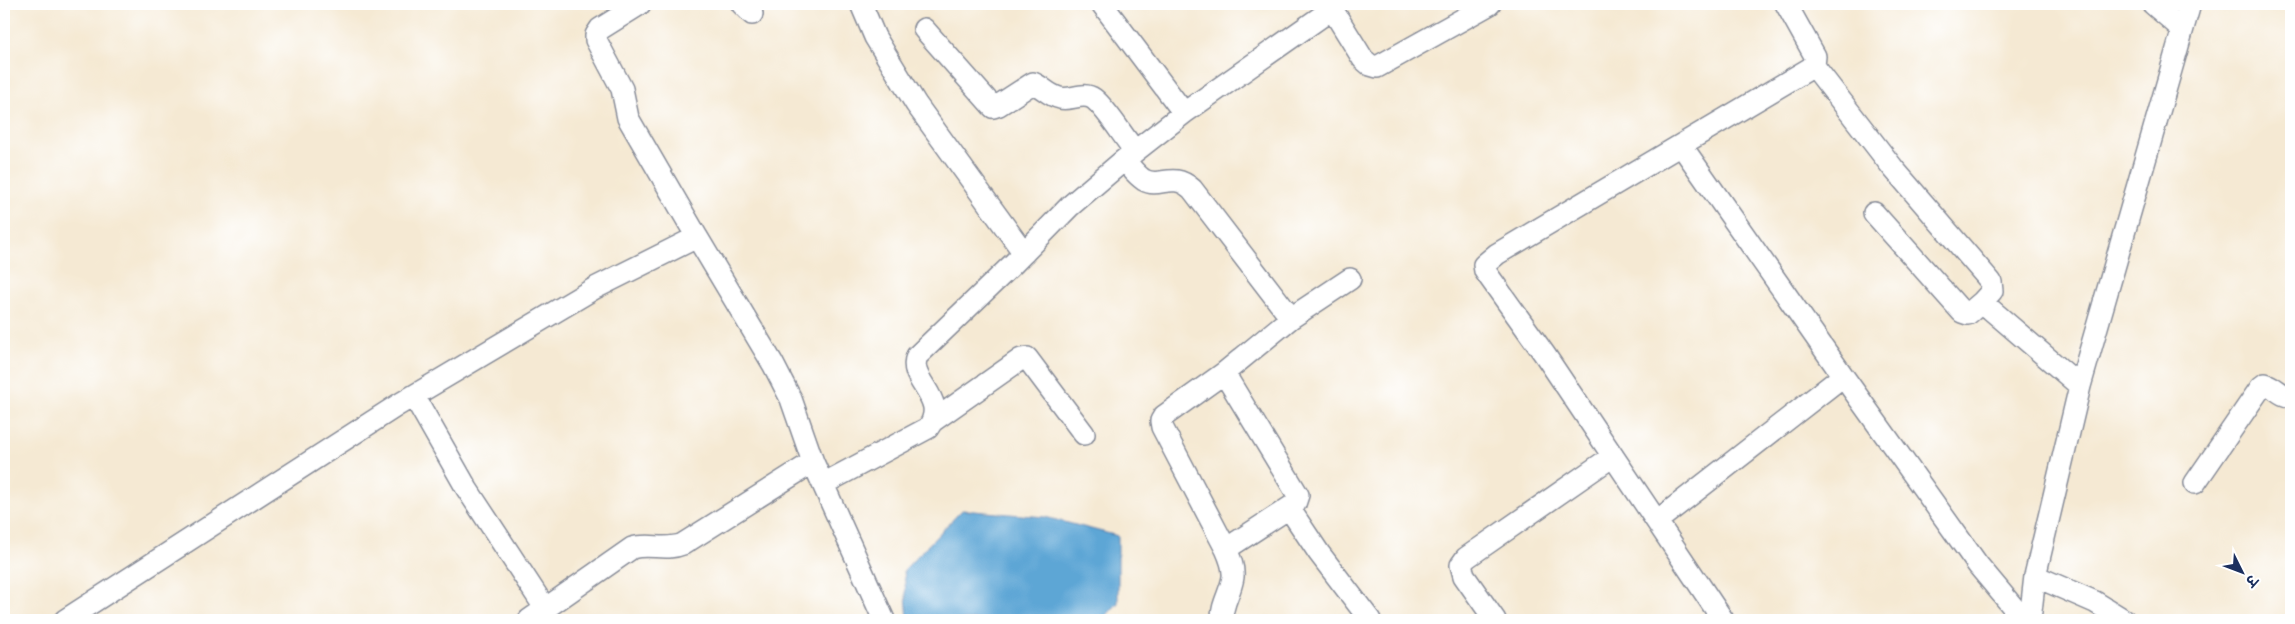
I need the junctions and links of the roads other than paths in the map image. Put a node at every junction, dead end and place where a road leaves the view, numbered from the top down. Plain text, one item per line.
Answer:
1 (640, 4) edge
2 (861, 4) edge
3 (1102, 4) edge
4 (1490, 4) edge
5 (1786, 4) edge
6 (2154, 4) edge
7 (2190, 4) edge
8 (1330, 6) edge
9 (924, 29) dead end
10 (2182, 29) junction
11 (1814, 66) junction
12 (1184, 113) junction
13 (1681, 146) junction
14 (1129, 156) junction
15 (1874, 213) dead end
16 (697, 237) junction
17 (1024, 253) junction
18 (1350, 279) dead end
19 (1982, 302) junction
20 (1291, 318) junction
21 (1224, 373) junction
22 (1843, 376) junction
23 (2080, 386) junction
24 (414, 396) junction
25 (2291, 396) edge
26 (933, 421) junction
27 (1084, 434) dead end
28 (1613, 456) junction
29 (813, 462) junction
30 (2194, 483) dead end
31 (823, 484) junction
32 (1289, 508) junction
33 (1657, 521) junction
34 (1226, 549) junction
35 (2035, 576) junction
36 (537, 614) edge
37 (65, 620) edge
38 (884, 620) edge
39 (1222, 620) edge
40 (1370, 620) edge
41 (1495, 620) edge
42 (1723, 620) edge
43 (2024, 620) edge
44 (2030, 620) edge
45 (2124, 620) edge

1 - 16 street
2 - 17 street
3 - 12 street
4 - 8 street
5 - 11 street
6 - 10 street
7 - 10 street
8 - 12 street
9 - 14 street
10 - 23 street
11 - 13 street
11 - 19 street
12 - 14 street
13 - 22 street
13 - 28 street
14 - 17 street
14 - 20 street
15 - 19 street
16 - 24 street
16 - 29 street
17 - 26 street
18 - 20 street
19 - 23 street
20 - 21 street
21 - 32 street
21 - 34 street
22 - 33 street
22 - 43 street
23 - 35 street
24 - 36 street
24 - 37 street
25 - 30 street
26 - 27 street
26 - 31 street
28 - 33 street
28 - 41 street
29 - 31 street
29 - 36 street
31 - 38 street
32 - 34 street
32 - 40 street
33 - 42 street
34 - 39 street
35 - 44 street
35 - 45 street

